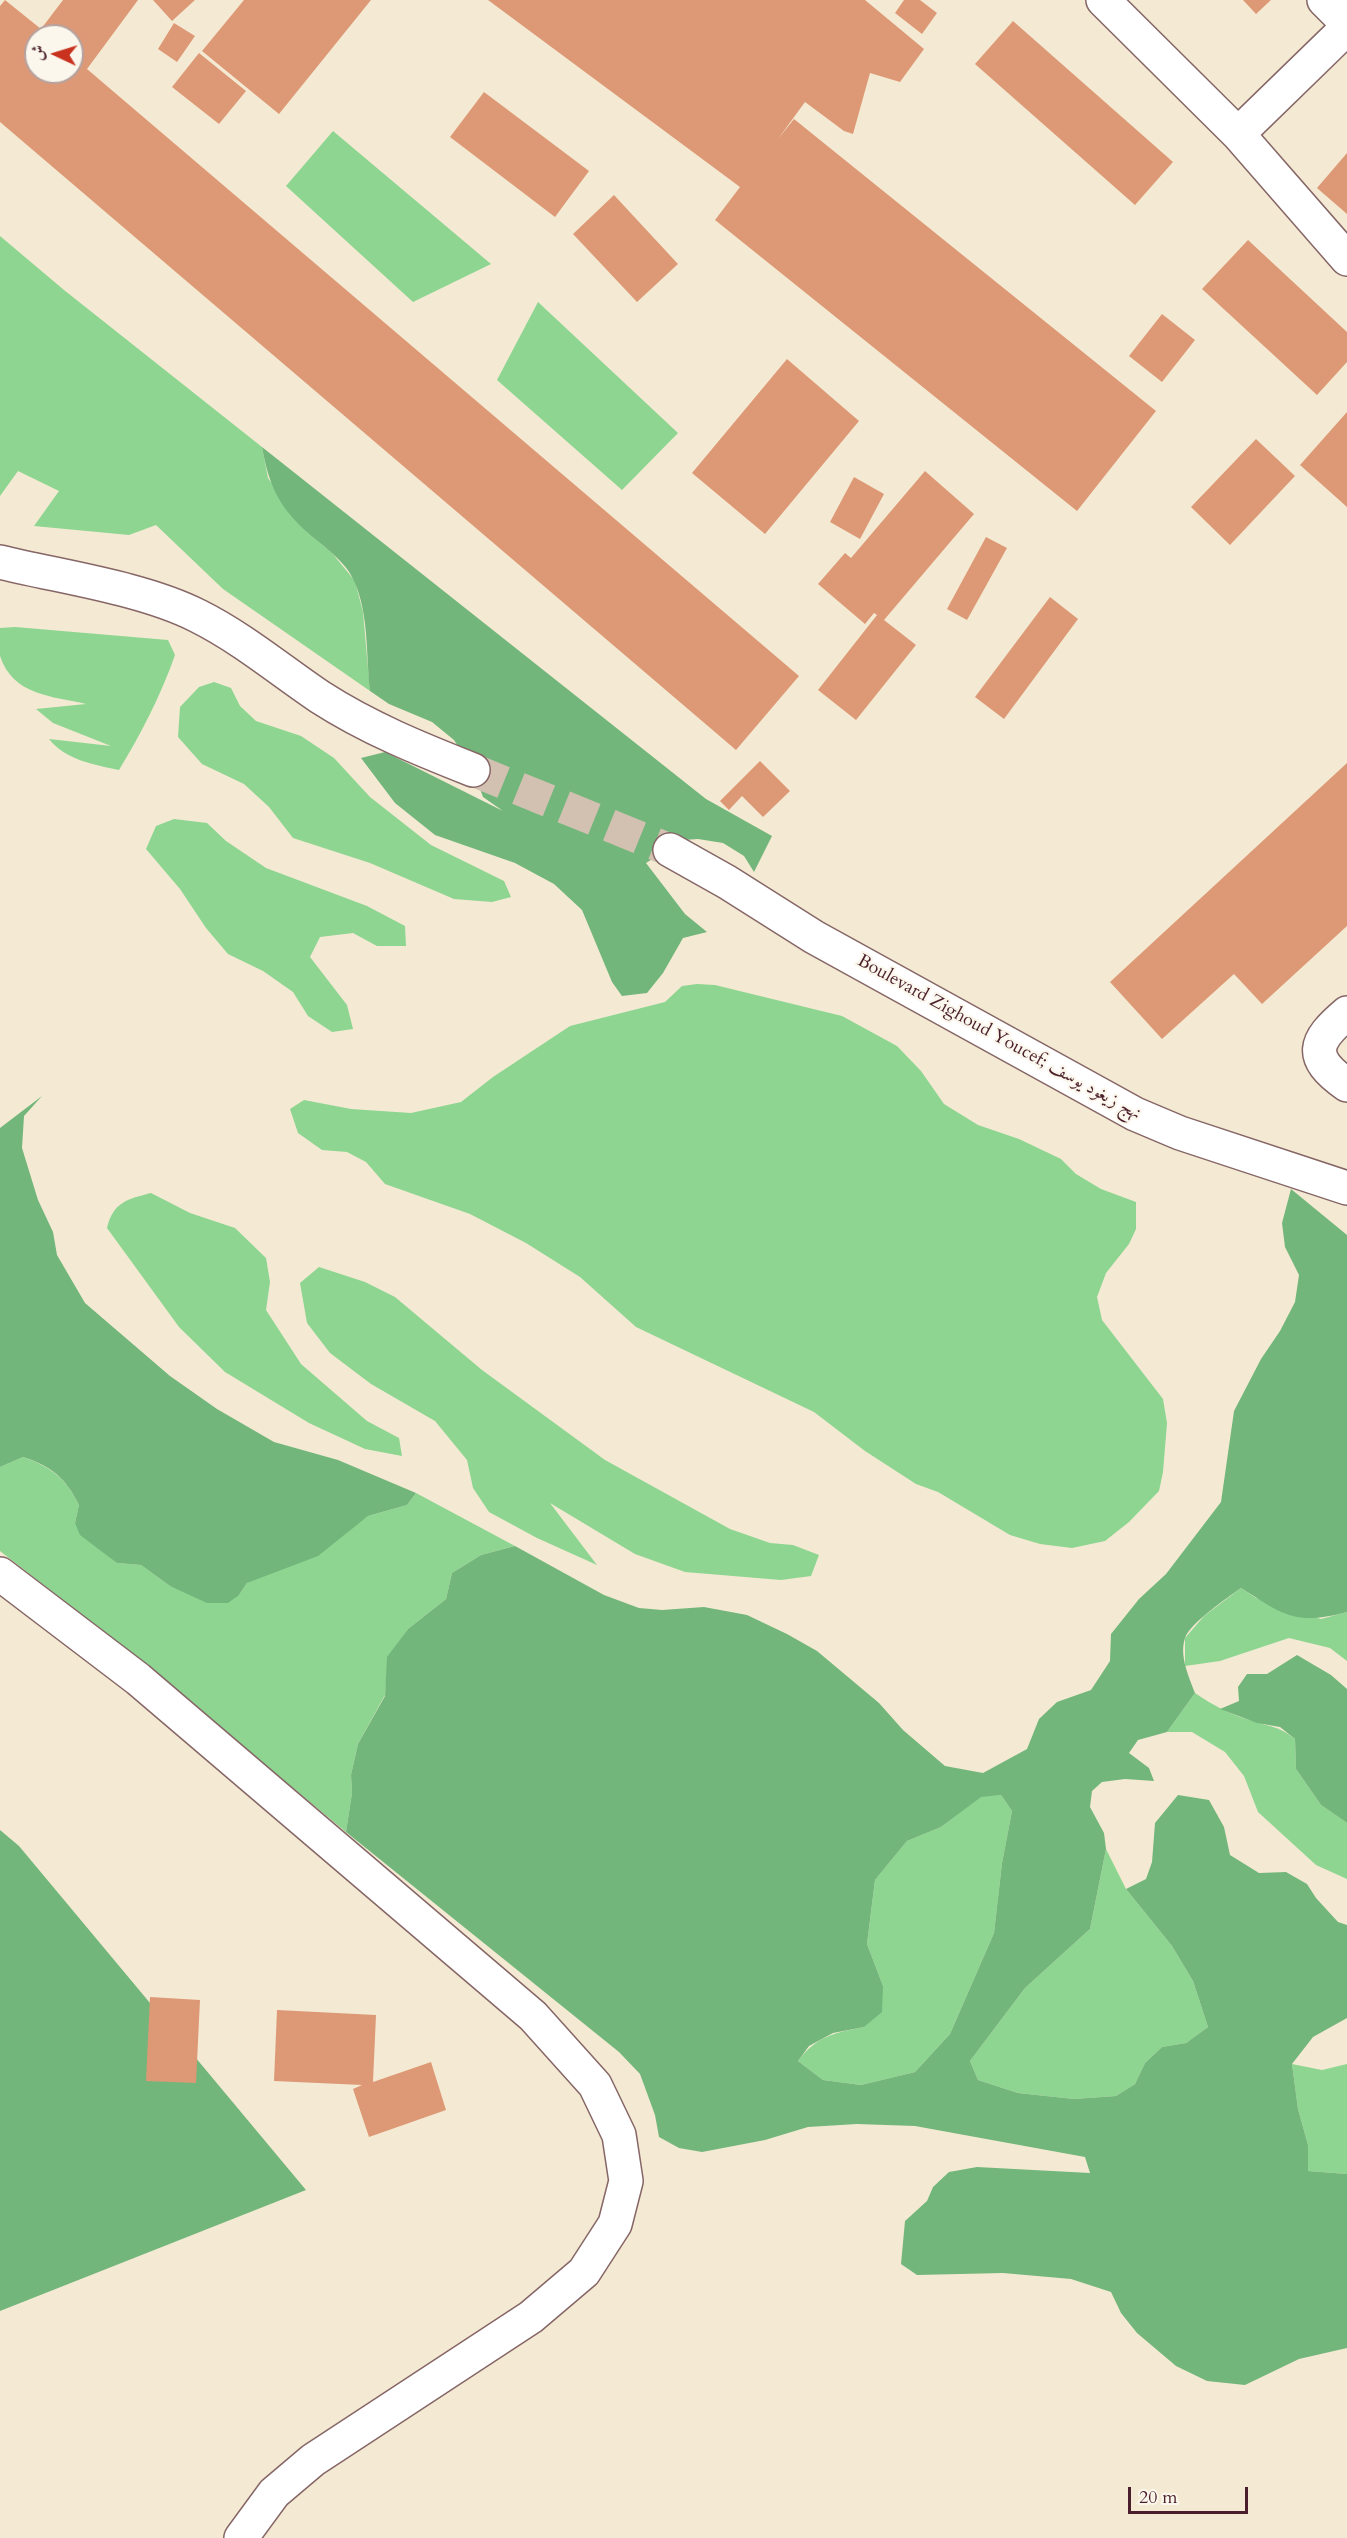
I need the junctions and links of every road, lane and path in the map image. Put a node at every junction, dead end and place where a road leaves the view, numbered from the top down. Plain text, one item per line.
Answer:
1 (1103, 0) edge
2 (1324, 0) edge
3 (1347, 23) edge
4 (1347, 28) edge
5 (1238, 134) junction
6 (1347, 259) edge
7 (0, 562) edge
8 (473, 770) tunnel mouth
9 (670, 850) tunnel mouth
10 (1347, 1013) edge
11 (1347, 1085) edge
12 (1347, 1188) edge
13 (0, 1574) edge
14 (241, 2538) edge

1 - 5 street
2 - 3 street
4 - 5 street
5 - 6 street
7 - 8 street
9 - 12 street, Boulevard Zighoud Youcef; نهج زيغود يوسف
10 - 11 street
13 - 14 street

